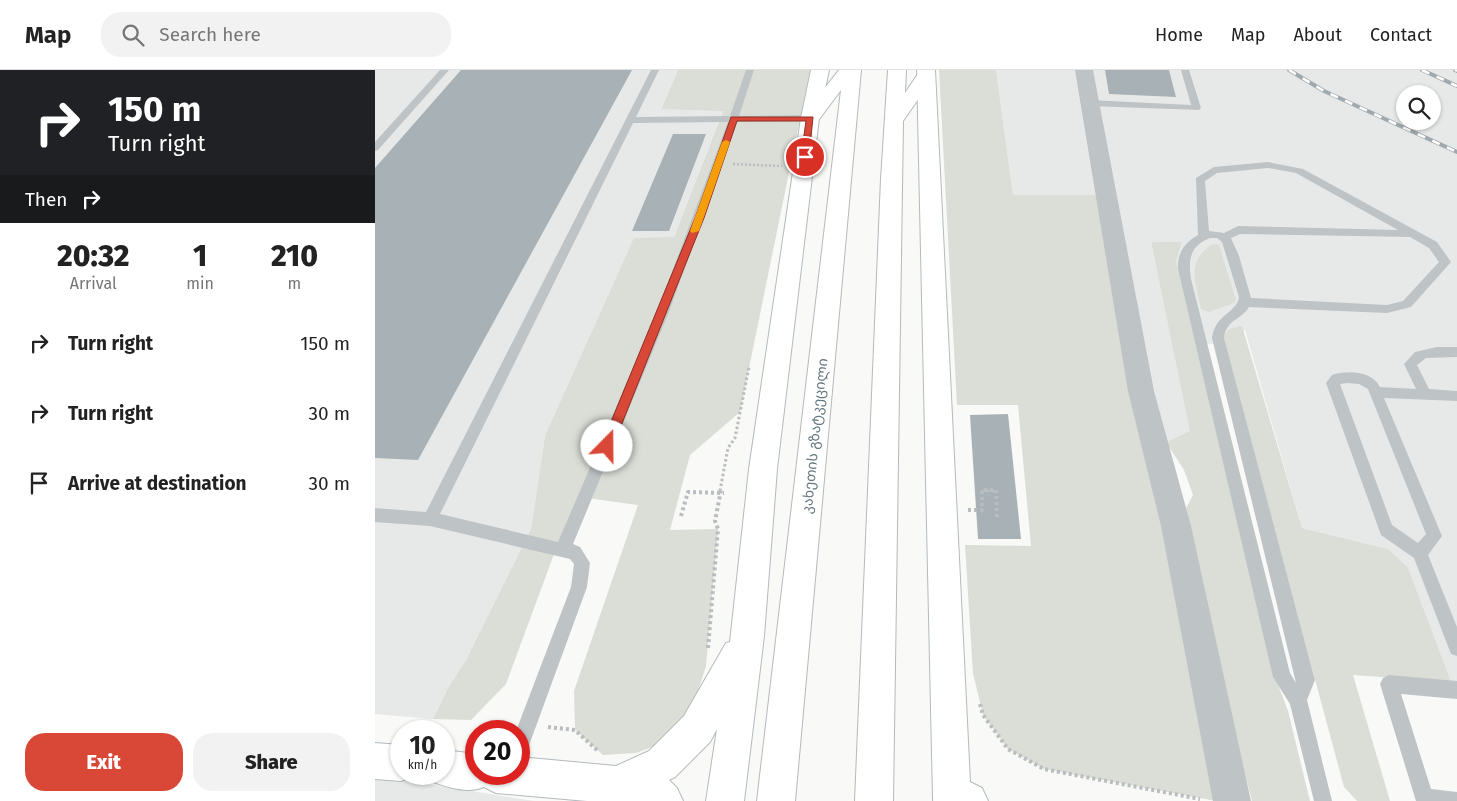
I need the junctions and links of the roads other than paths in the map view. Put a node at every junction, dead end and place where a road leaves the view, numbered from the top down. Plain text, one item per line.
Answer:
1 (445, 70) edge
2 (655, 70) edge
3 (750, 70) edge
4 (819, 70) edge
5 (850, 70) edge
6 (897, 70) edge
7 (1084, 70) edge
8 (1185, 70) edge
9 (926, 72) edge
10 (1090, 103) junction
11 (810, 118) junction
12 (734, 119) junction
13 (631, 120) junction
14 (895, 120) junction
15 (375, 148) edge
16 (1413, 234) junction
17 (1204, 236) junction
18 (1225, 237) junction
19 (1245, 302) junction
20 (1457, 352) edge
21 (1376, 392) junction
22 (1425, 394) junction
23 (1457, 396) edge
24 (375, 515) edge
25 (430, 519) junction
26 (563, 549) junction
27 (1419, 553) junction
28 (747, 636) junction
29 (1457, 648) edge
30 (1457, 690) edge
31 (1298, 700) junction
32 (529, 720) edge
33 (375, 761) edge
34 (390, 763) edge
35 (530, 769) edge
36 (610, 770) junction
37 (958, 800) edge
38 (664, 801) edge
39 (725, 801) edge
40 (776, 801) edge
41 (874, 801) edge
42 (1233, 801) edge
43 (1323, 801) edge
44 (1457, 801) edge

1 - 15 lane
2 - 13 lane
3 - 12 lane
4 - 11 main road
5 - 11 main road
5 - 40 main road, კახეთის გზატკეცილი
6 - 14 main road
7 - 10 street
8 - 10 lane
9 - 14 main road
9 - 37 main road
10 - 42 street
11 - 12 lane
11 - 28 main road
12 - 13 lane
12 - 26 lane
13 - 25 lane
14 - 41 main road
16 - 17 lane
16 - 18 lane
16 - 19 lane
17 - 18 lane
17 - 31 lane
18 - 19 lane
19 - 31 lane
20 - 22 lane
21 - 22 lane
21 - 27 lane
21 - 27 lane
22 - 23 lane
24 - 25 lane
25 - 26 lane
26 - 32 lane
27 - 29 lane
28 - 36 main road
28 - 39 main road
30 - 44 lane
31 - 43 lane
33 - 34 main road
35 - 36 main road
36 - 38 main road

